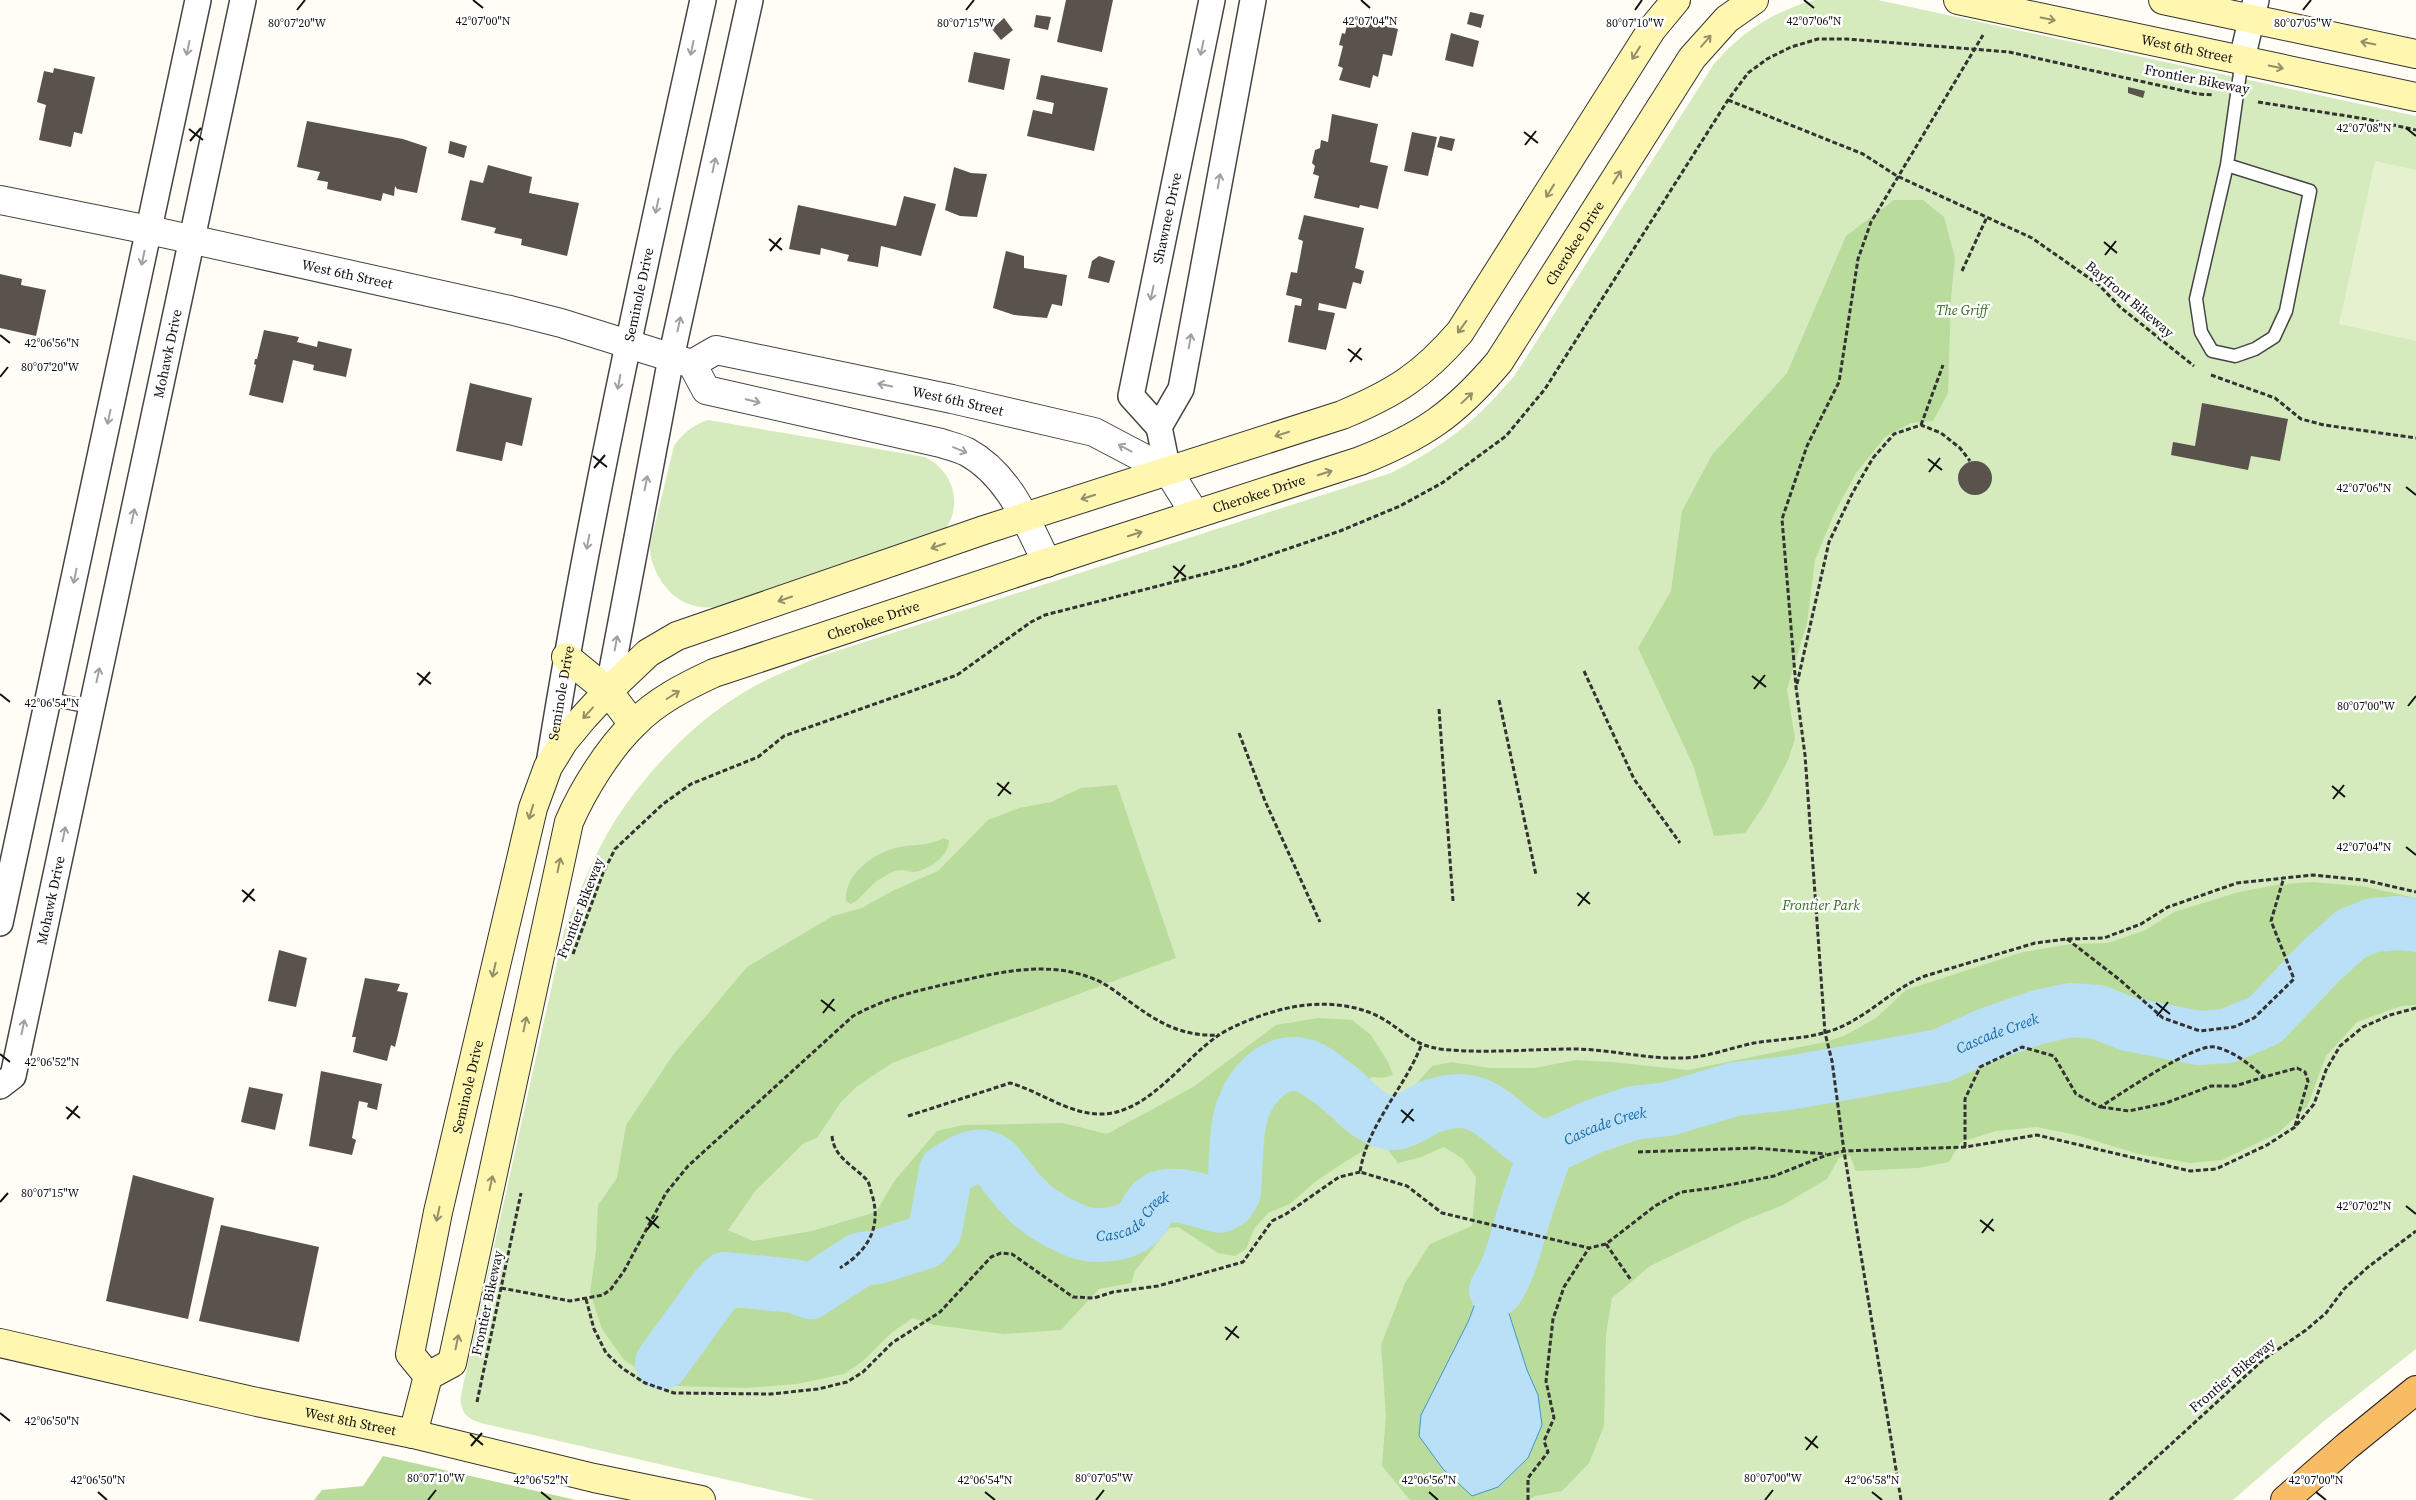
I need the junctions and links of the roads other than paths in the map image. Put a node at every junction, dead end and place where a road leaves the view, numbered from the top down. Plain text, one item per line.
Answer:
1 (198, 0) edge
2 (244, 0) edge
3 (703, 0) edge
4 (750, 0) edge
5 (1212, 0) edge
6 (1253, 0) edge
7 (1676, 0) edge
8 (1754, 0) edge
9 (1958, 0) edge
10 (2163, 0) edge
11 (2254, 10) edge
12 (2416, 54) edge
13 (2242, 59) junction
14 (2416, 97) edge
15 (2226, 165) junction
16 (0, 200) edge
17 (149, 230) junction
18 (193, 240) junction
19 (627, 343) junction
20 (681, 361) junction
21 (1158, 427) junction
22 (1168, 471) junction
23 (1195, 514) junction
24 (1025, 517) junction
25 (1047, 563) junction
26 (566, 657) junction
27 (608, 691) junction
28 (49, 699) junction
29 (91, 707) junction
30 (633, 724) junction
31 (548, 766) junction
32 (0, 923) edge
33 (0, 1086) edge
34 (0, 1343) edge
35 (428, 1376) junction
36 (2416, 1390) edge
37 (413, 1434) junction
38 (701, 1500) edge
39 (2285, 1500) edge

1 -> 17 street
2 - 18 street, Mohawk Drive
3 -> 19 street, Seminole Drive
20 -> 4 street
5 -> 21 street, Shawnee Drive
21 -> 6 street
7 -> 22 main road
23 -> 8 main road, Cherokee Drive
9 -> 13 main road, West 6th Street
10 - 11 main road
12 -> 11 main road
11 - 13 street
13 -> 14 main road, West 6th Street
13 - 15 lane
15 - 15 lane
16 - 17 street, West 6th Street
17 - 18 street, West 6th Street
17 -> 28 street
18 - 19 street, West 6th Street
29 -> 18 street, Mohawk Drive
19 - 20 street, West 6th Street
19 -> 26 street, Seminole Drive
22 -> 20 street, West 6th Street
20 -> 24 street
27 -> 20 street
21 - 22 street, Shawnee Drive
22 - 23 street
22 -> 24 main road
25 -> 23 main road, Cherokee Drive
24 - 25 street
24 -> 27 main road
30 -> 25 main road, Cherokee Drive
26 - 27 main road
26 - 31 street, Seminole Drive
27 - 30 main road
27 -> 31 main road
28 - 29 lane
28 - 32 street
33 -> 29 street, Mohawk Drive
35 -> 30 main road, Cherokee Drive
31 -> 35 main road, Seminole Drive
34 - 37 main road, West 8th Street
35 - 37 main road
36 - 39 highway
37 - 38 main road, West 8th Street

